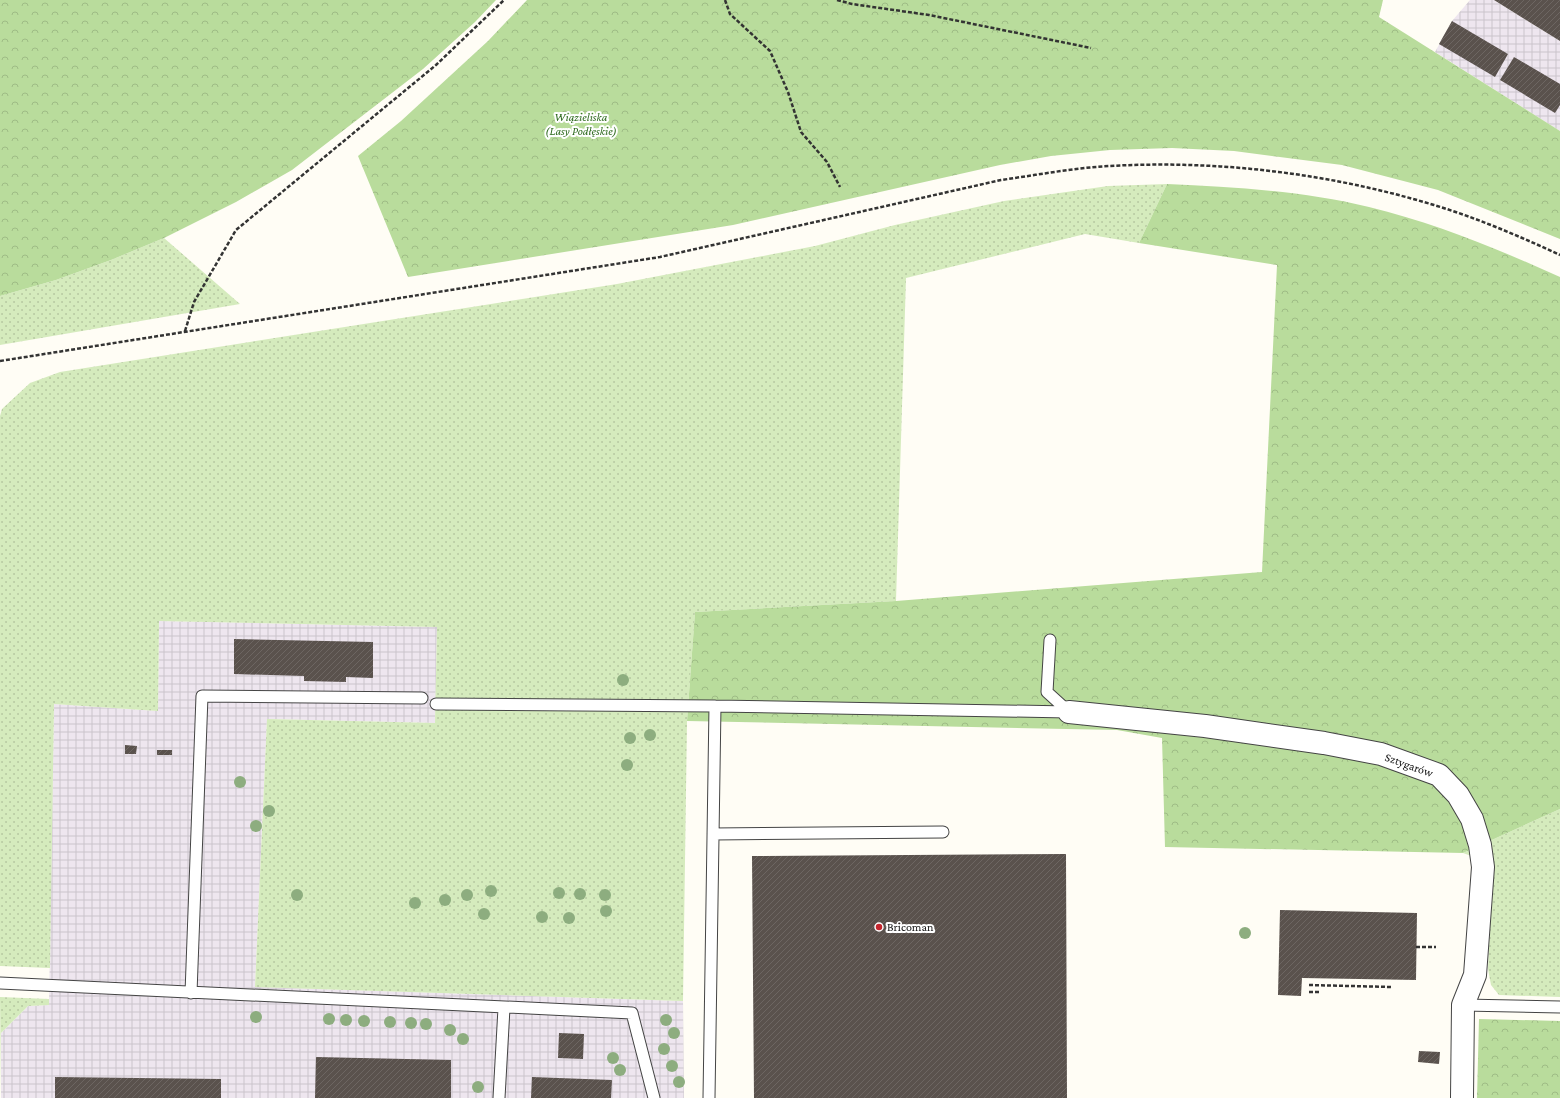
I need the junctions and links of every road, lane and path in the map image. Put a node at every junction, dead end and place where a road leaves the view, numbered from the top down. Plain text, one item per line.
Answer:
1 (504, 0) edge
2 (724, 0) edge
3 (837, 0) edge
4 (1091, 48) dead end
5 (840, 187) dead end
6 (1560, 254) edge
7 (185, 331) junction
8 (0, 361) edge
9 (1050, 640) dead end
10 (422, 698) dead end
11 (436, 704) dead end
12 (715, 706) junction
13 (1069, 712) junction
14 (943, 832) dead end
15 (713, 834) junction
16 (1416, 947) dead end
17 (1436, 947) dead end
18 (0, 983) edge
19 (1309, 985) dead end
20 (1391, 987) dead end
21 (1309, 992) dead end
22 (1319, 992) dead end
23 (191, 993) junction
24 (1463, 1005) junction
25 (1560, 1007) edge
26 (504, 1008) junction
27 (499, 1098) edge
28 (654, 1098) edge
29 (709, 1098) edge
30 (1462, 1098) edge

1 - 7 path
2 - 5 path
3 - 4 path
6 - 7 path
7 - 8 path
9 - 13 lane
10 - 23 lane
11 - 12 lane
12 - 13 lane
12 - 15 lane
13 - 24 street, Sztygarów
14 - 15 lane
15 - 29 lane
16 - 17 path
18 - 23 lane
19 - 20 path
21 - 22 path
23 - 26 lane
24 - 25 lane
24 - 30 street, Sztygarów
26 - 27 lane
26 - 28 lane

